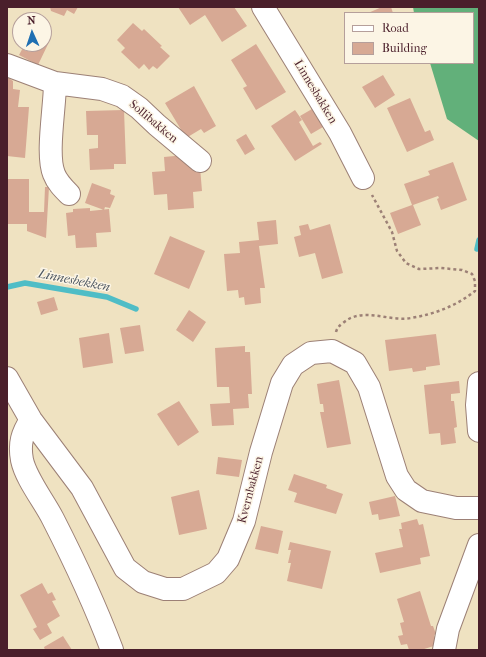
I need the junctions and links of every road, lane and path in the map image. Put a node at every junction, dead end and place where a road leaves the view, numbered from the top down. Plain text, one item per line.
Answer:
1 (263, 7) edge
2 (7, 65) edge
3 (55, 83) junction
4 (200, 161) dead end
5 (363, 178) joint
6 (69, 194) dead end
7 (332, 350) junction
8 (7, 378) edge
9 (479, 383) edge
10 (31, 420) junction
11 (479, 431) edge
12 (479, 508) edge
13 (479, 545) edge
14 (112, 650) edge
15 (444, 650) edge

1 - 5 street, Linnesbakken
2 - 3 street, Sollibakken
3 - 4 street, Sollibakken
3 - 6 street
5 - 7 path
7 - 10 street, Kvernbakken
7 - 12 street
8 - 10 street, Kvernbakken
9 - 11 street
10 - 14 street
13 - 15 street

